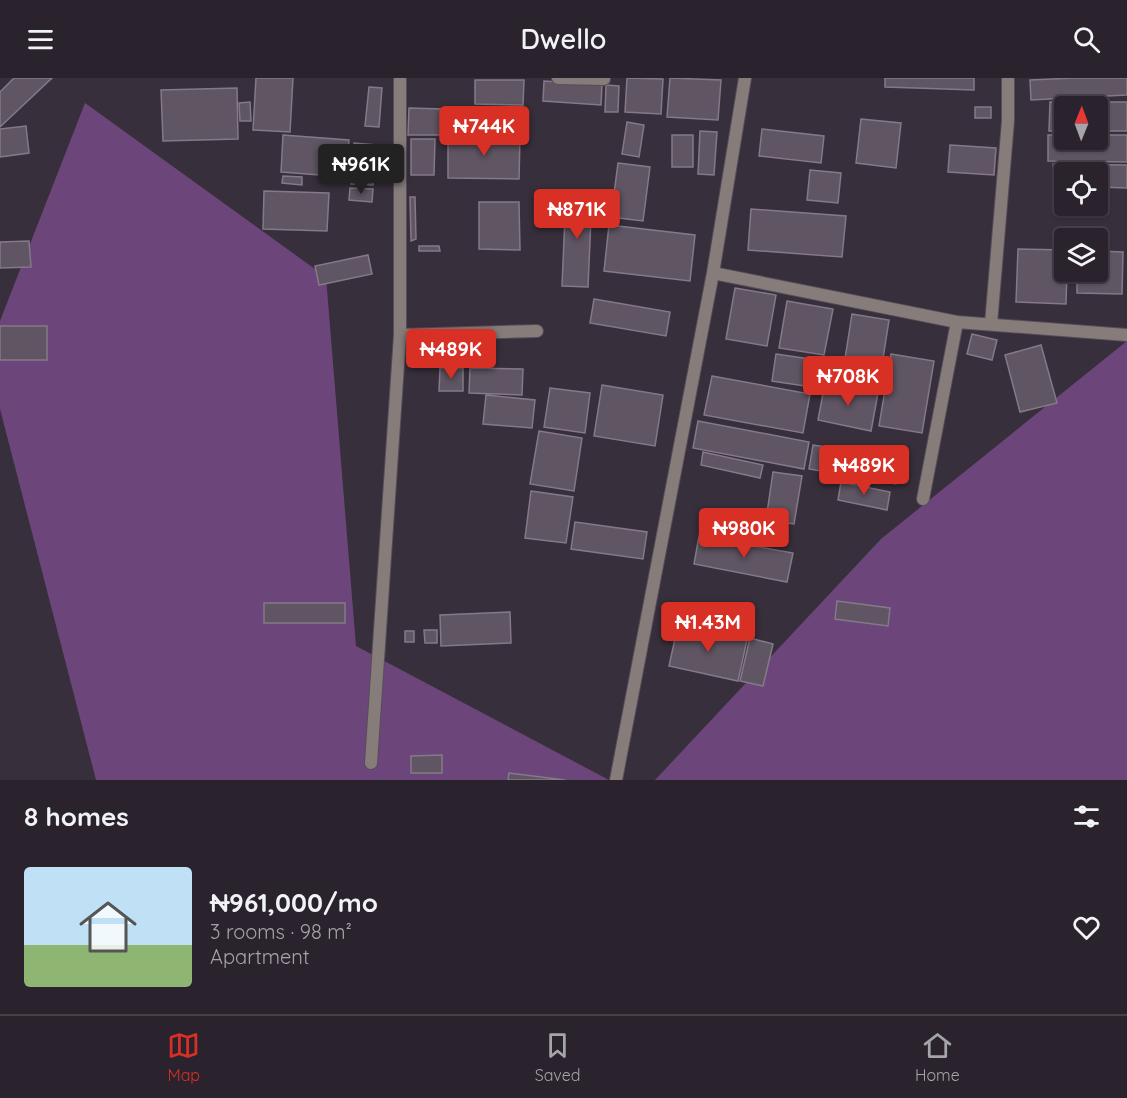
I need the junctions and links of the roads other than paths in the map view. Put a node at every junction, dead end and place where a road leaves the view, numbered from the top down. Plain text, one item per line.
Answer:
1 (400, 78) edge
2 (558, 78) edge
3 (745, 78) edge
4 (1008, 78) edge
5 (604, 79) edge
6 (713, 273) junction
7 (957, 322) junction
8 (991, 324) junction
9 (537, 331) dead end
10 (400, 335) junction
11 (1127, 335) edge
12 (923, 498) dead end
13 (371, 763) dead end
14 (616, 780) edge

1 - 10 street
2 - 5 street
3 - 6 street
4 - 8 street
6 - 7 street
6 - 14 street
7 - 8 street
7 - 12 street
8 - 11 street
9 - 10 street
10 - 13 street

